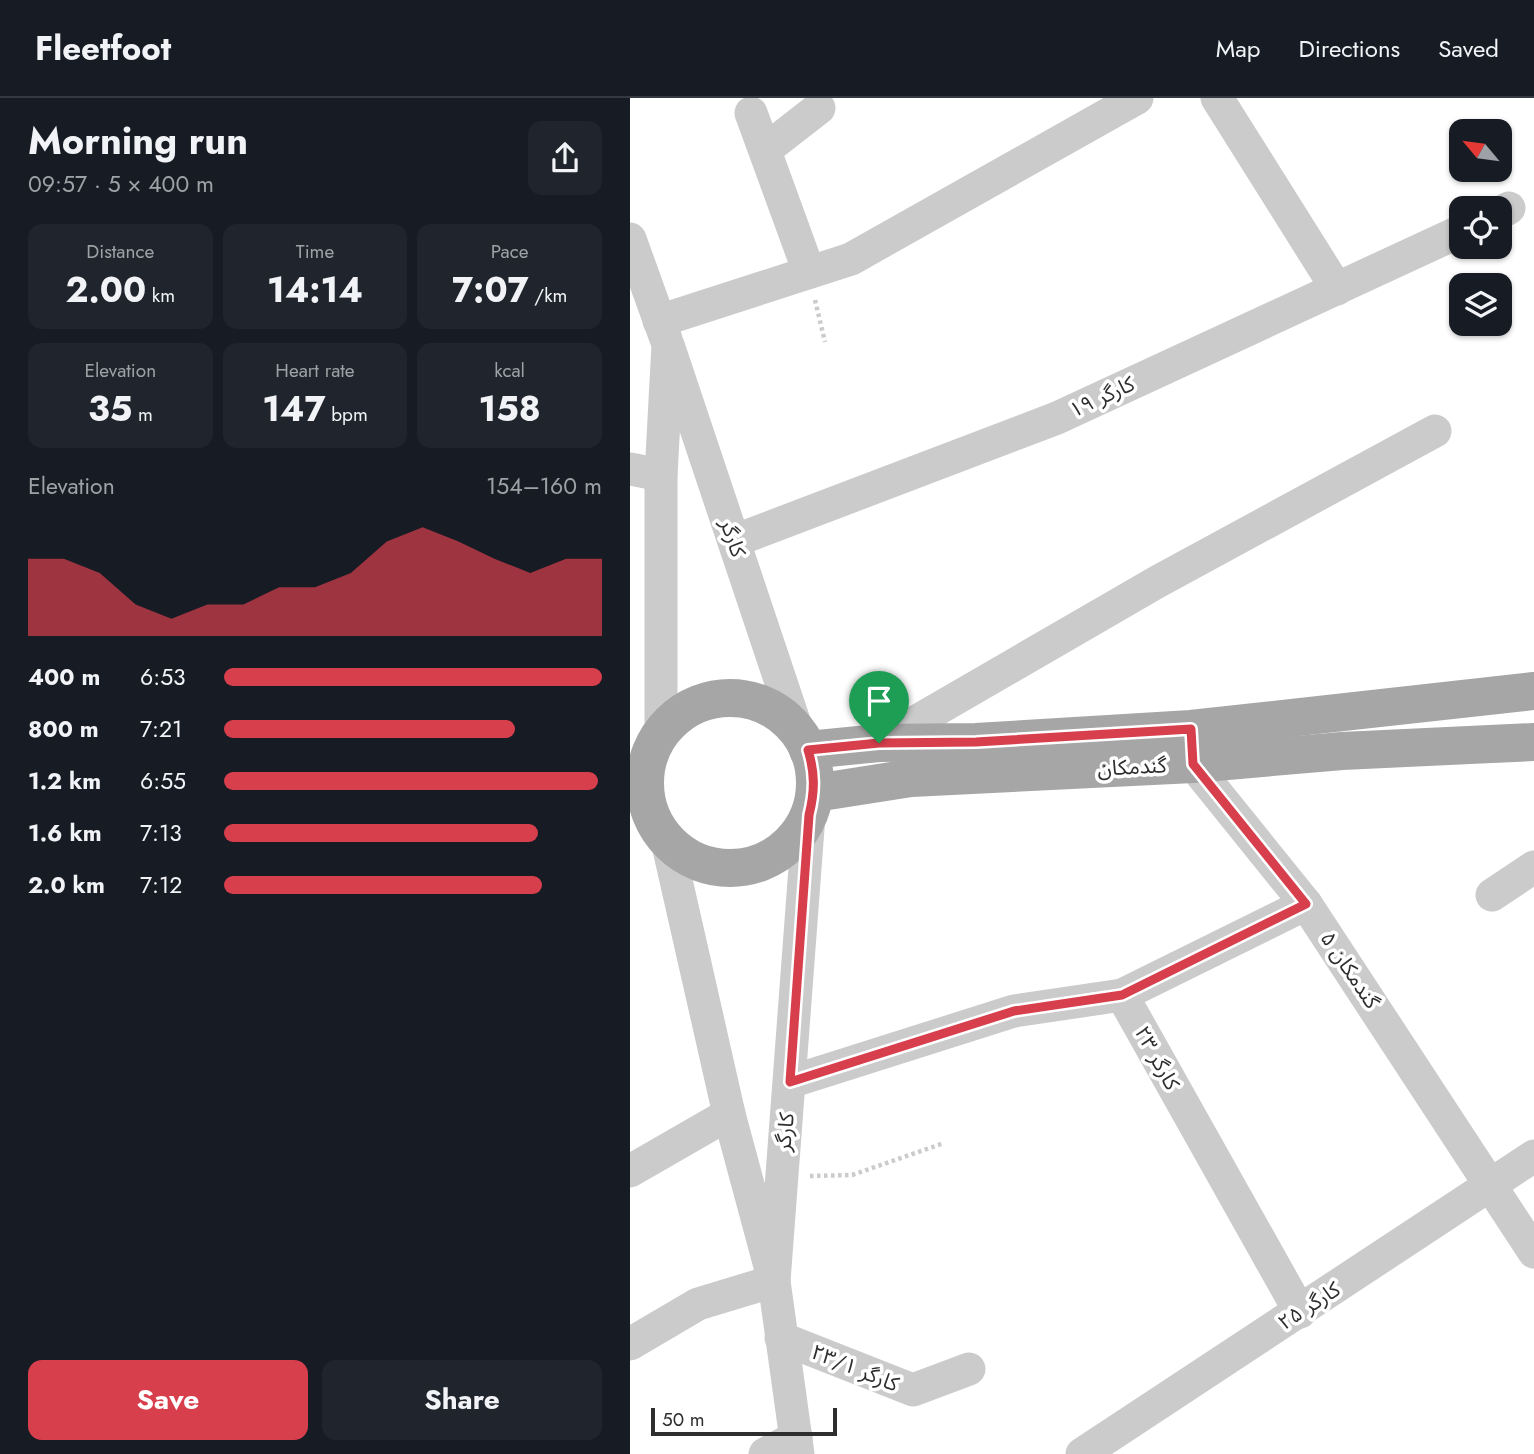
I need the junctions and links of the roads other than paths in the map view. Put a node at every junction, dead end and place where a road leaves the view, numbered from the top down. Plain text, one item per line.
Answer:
1 (1137, 98) edge
2 (1217, 98) edge
3 (819, 108) dead end
4 (751, 113) dead end
5 (765, 150) junction
6 (1449, 237) edge
7 (630, 240) edge
8 (809, 272) junction
9 (1336, 289) junction
10 (663, 333) junction
11 (1435, 432) dead end
12 (645, 472) edge
13 (734, 541) junction
14 (1518, 692) edge
15 (803, 740) junction
16 (1521, 742) edge
17 (879, 743) junction
18 (1192, 746) junction
19 (647, 749) edge
20 (812, 804) junction
21 (649, 825) edge
22 (1534, 867) edge
23 (1492, 895) dead end
24 (1306, 904) junction
25 (1122, 995) junction
26 (790, 1082) junction
27 (729, 1114) junction
28 (1534, 1156) edge
29 (630, 1171) edge
30 (1493, 1186) junction
31 (1534, 1252) edge
32 (774, 1281) junction
33 (1300, 1312) junction
34 (781, 1338) junction
35 (630, 1344) edge
36 (969, 1369) dead end
37 (797, 1446) edge
38 (765, 1454) edge
39 (1082, 1454) edge

1 - 8 street
2 - 9 street
3 - 5 street
4 - 5 street
5 - 8 street
6 - 9 street, کارگر ۱۹
7 - 10 street, کارگر
8 - 10 street
9 - 13 street, کارگر ۱۹
10 - 12 street, کارگر
10 - 13 street, کارگر
11 - 17 street, گندمکان
12 - 19 street, کارگر
13 - 15 street, کارگر
14 - 16 main road
14 - 18 main road, گندمکان
15 - 17 main road, گندمکان
15 - 19 main road
15 - 20 main road
16 - 18 main road, گندمکان
17 - 18 main road, گندمکان
18 - 20 main road, گندمکان
18 - 24 street, گندمکان ۵
19 - 21 main road
20 - 21 main road
20 - 26 street, کارگر
21 - 27 street, کارگر
22 - 23 street
24 - 25 street
24 - 30 street, گندمکان ۵
25 - 26 street
25 - 33 street, کارگر ۲۳
26 - 32 street, کارگر
27 - 29 street
27 - 32 street, کارگر
28 - 30 street, کارگر ۲۵
30 - 31 street, گندمکان ۵
30 - 33 street, کارگر ۲۵
32 - 34 street, کارگر
32 - 35 street
33 - 39 street, کارگر ۲۵
34 - 36 street, کارگر ۲۳/۱
34 - 37 street, کارگر
37 - 38 street

